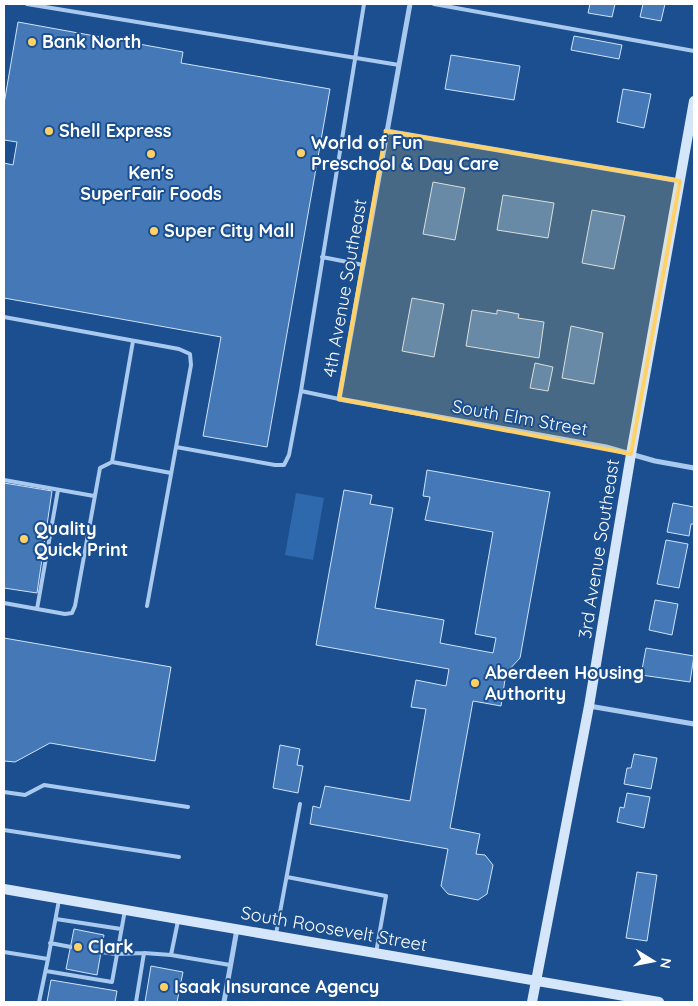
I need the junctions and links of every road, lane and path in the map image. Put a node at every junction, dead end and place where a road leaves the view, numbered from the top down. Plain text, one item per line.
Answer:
1 (27, 4) edge
2 (364, 4) edge
3 (410, 4) edge
4 (434, 4) edge
5 (694, 51) edge
6 (355, 58) junction
7 (398, 65) junction
8 (694, 102) edge
9 (386, 130) junction
10 (680, 180) junction
11 (322, 257) junction
12 (363, 264) junction
13 (4, 317) edge
14 (133, 341) junction
15 (301, 391) junction
16 (339, 399) junction
17 (176, 447) junction
18 (631, 454) junction
19 (112, 462) junction
20 (694, 468) edge
21 (171, 473) junction
22 (4, 480) edge
23 (58, 490) junction
24 (94, 496) junction
25 (4, 604) edge
26 (147, 606) dead end
27 (37, 609) junction
28 (589, 706) junction
29 (694, 724) edge
30 (4, 792) edge
31 (300, 804) dead end
32 (188, 807) dead end
33 (4, 830) edge
34 (179, 857) dead end
35 (287, 877) junction
36 (4, 889) edge
37 (59, 898) junction
38 (125, 910) junction
39 (56, 919) junction
40 (178, 919) junction
41 (237, 929) junction
42 (120, 930) junction
43 (276, 936) junction
44 (50, 943) junction
45 (71, 947) dead end
46 (4, 952) edge
47 (101, 952) dead end
48 (144, 953) junction
49 (376, 953) junction
50 (116, 954) junction
51 (171, 955) junction
52 (48, 959) junction
53 (230, 965) junction
54 (46, 972) junction
55 (537, 980) junction
56 (39, 1002) edge
57 (136, 1002) edge
58 (224, 1002) edge
59 (532, 1002) edge
60 (659, 1002) edge

1 - 6 lane
2 - 6 lane
3 - 7 street, 4th Avenue Southeast
4 - 5 lane
6 - 7 lane
6 - 11 lane
7 - 9 street, 4th Avenue Southeast
8 - 10 street, 3rd Avenue Southeast
9 - 10 street
9 - 12 street, 4th Avenue Southeast
10 - 18 street, 3rd Avenue Southeast
11 - 12 lane
11 - 15 lane
12 - 16 street, 4th Avenue Southeast
13 - 14 lane
14 - 17 lane
14 - 19 lane
15 - 16 lane
15 - 17 lane
16 - 18 street, South Elm Street
17 - 21 lane
18 - 20 street, South Elm Street
18 - 28 street, 3rd Avenue Southeast
19 - 21 lane
19 - 24 lane
21 - 26 lane
22 - 23 lane
23 - 24 lane
23 - 27 lane
24 - 27 lane
25 - 27 lane
28 - 29 street
28 - 55 street, 3rd Avenue Southeast
30 - 32 lane
31 - 35 lane
33 - 34 lane
35 - 43 lane
35 - 49 lane
36 - 37 street, South Roosevelt Street
37 - 38 street, South Roosevelt Street
37 - 39 lane
38 - 40 street, South Roosevelt Street
38 - 42 lane
39 - 42 lane
39 - 44 lane
40 - 41 street, South Roosevelt Street
40 - 51 lane
41 - 43 street, South Roosevelt Street
41 - 53 street
42 - 50 lane
43 - 49 street, South Roosevelt Street
44 - 45 lane
44 - 52 lane
46 - 52 lane
47 - 50 lane
48 - 50 lane
48 - 51 lane
48 - 57 lane
49 - 55 street, South Roosevelt Street
50 - 54 lane
51 - 53 lane
52 - 54 lane
53 - 58 street
54 - 56 lane
55 - 59 street, 3rd Avenue Southeast
55 - 60 street, South Roosevelt Street

